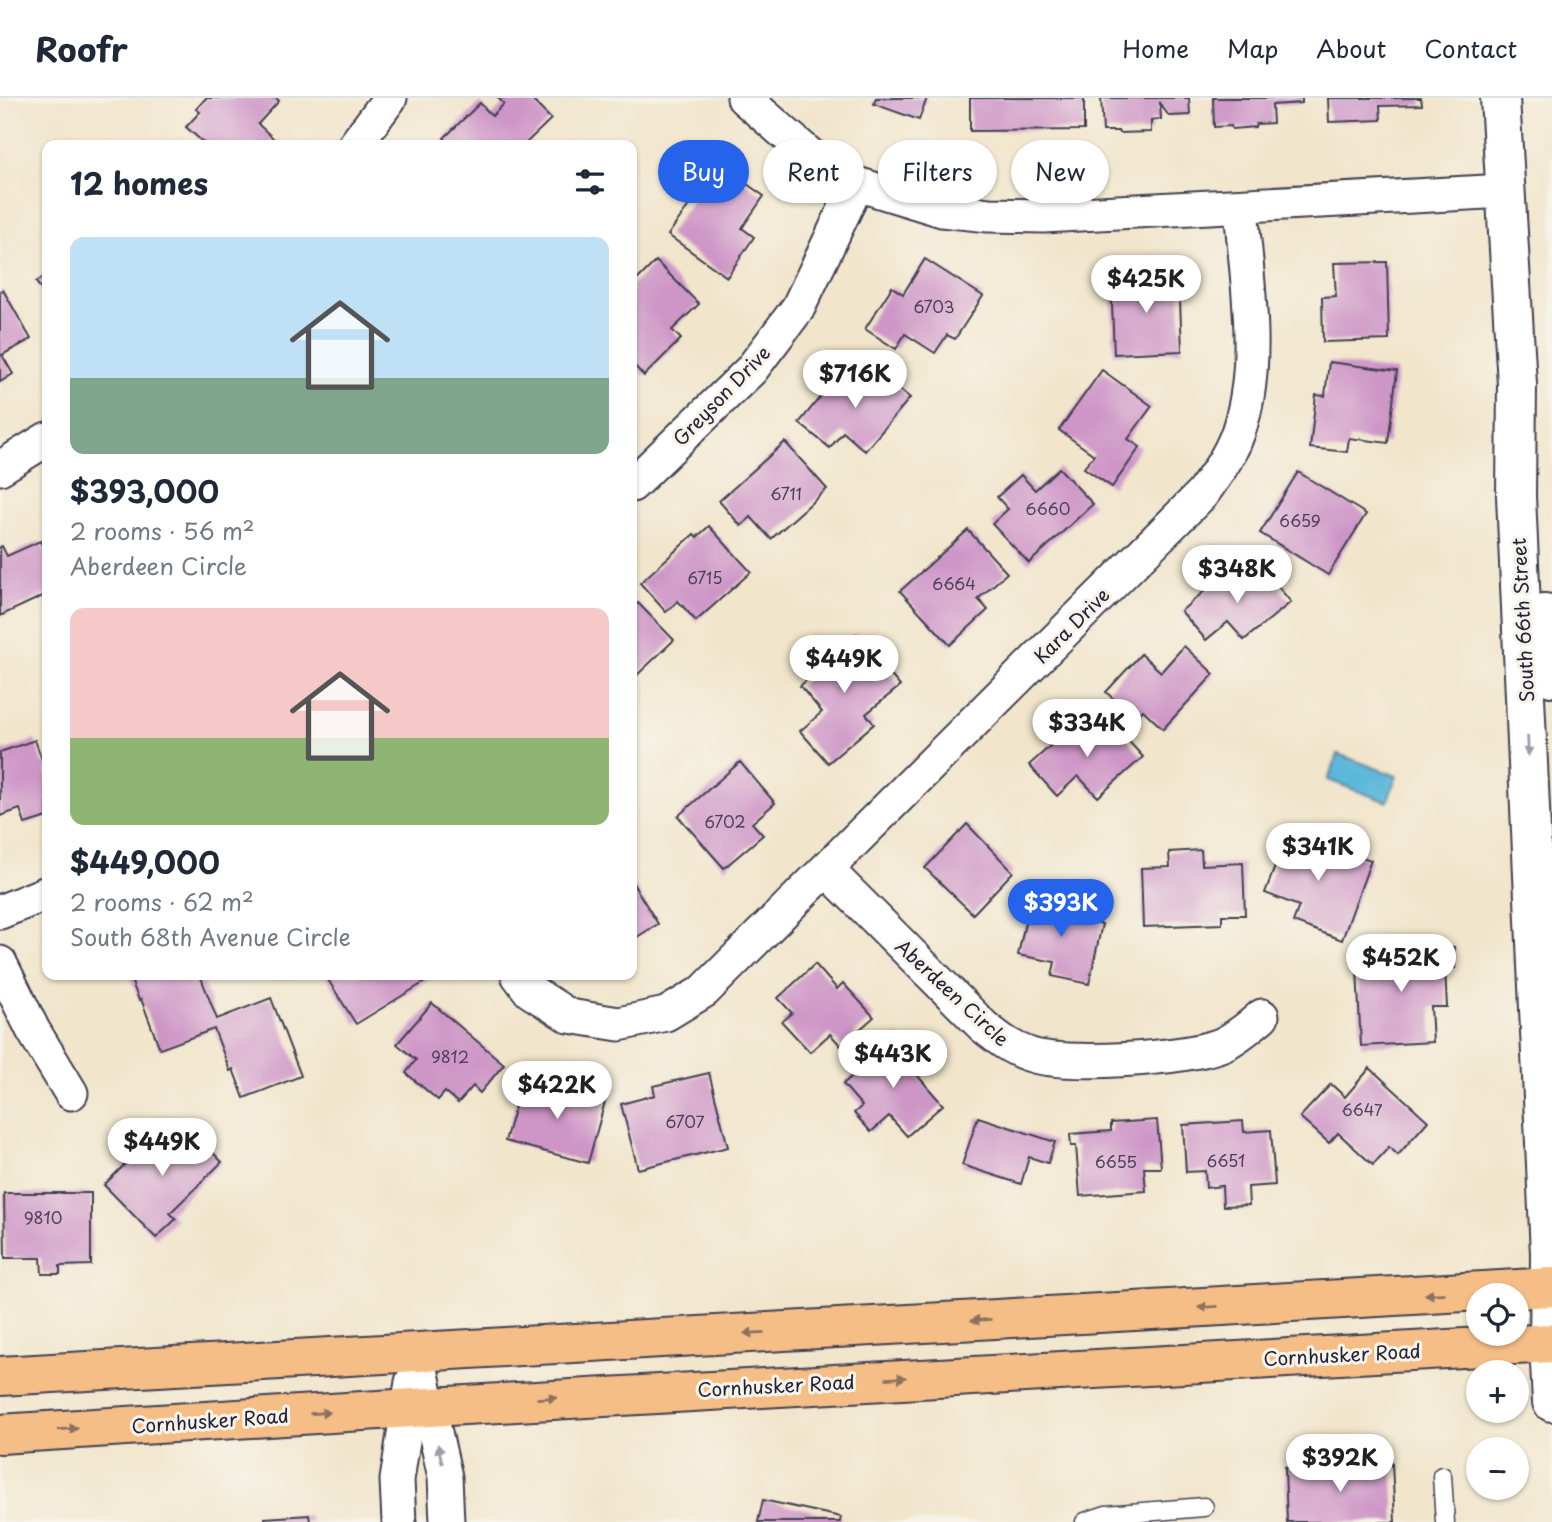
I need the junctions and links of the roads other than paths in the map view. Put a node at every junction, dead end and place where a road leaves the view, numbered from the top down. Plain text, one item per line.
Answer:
1 (390, 98) edge
2 (744, 98) edge
3 (1500, 98) edge
4 (359, 140) edge
5 (793, 140) edge
6 (864, 186) edge
7 (1505, 191) junction
8 (848, 203) edge
9 (1241, 206) junction
10 (1517, 384) junction
11 (42, 442) edge
12 (0, 468) edge
13 (637, 480) edge
14 (1552, 677) edge
15 (827, 870) junction
16 (42, 895) edge
17 (0, 912) edge
18 (0, 963) edge
19 (522, 980) edge
20 (1262, 1016) dead end
21 (1546, 1039) edge
22 (71, 1094) dead end
23 (1552, 1287) edge
24 (1550, 1344) edge
25 (417, 1352) junction
26 (0, 1377) edge
27 (1552, 1402) edge
28 (419, 1406) junction
29 (0, 1434) edge
30 (1442, 1476) dead end
31 (1204, 1507) dead end
32 (399, 1522) edge
33 (447, 1522) edge
34 (1085, 1522) edge
35 (1445, 1522) edge

1 - 4 street
2 - 5 street
3 - 7 street, South 66th Street
6 - 9 street
7 - 9 street
7 - 10 street, South 66th Street
8 - 13 street, Greyson Drive
9 - 15 street, Kara Drive
10 - 14 street, South 66th Street
10 -> 21 street, South 66th Street
11 - 12 street
15 - 19 street, Kara Drive
15 - 20 street, Aberdeen Circle
16 - 17 street
18 - 22 street
21 - 23 street, South 66th Street
23 - 24 street, South 66th Street
23 -> 25 main road
24 - 27 street, South 66th Street
28 -> 24 main road, Cornhusker Road
25 - 26 main road
25 - 28 street
29 -> 28 main road, Cornhusker Road
28 - 32 street
33 -> 28 street
30 - 35 lane
31 - 34 lane

